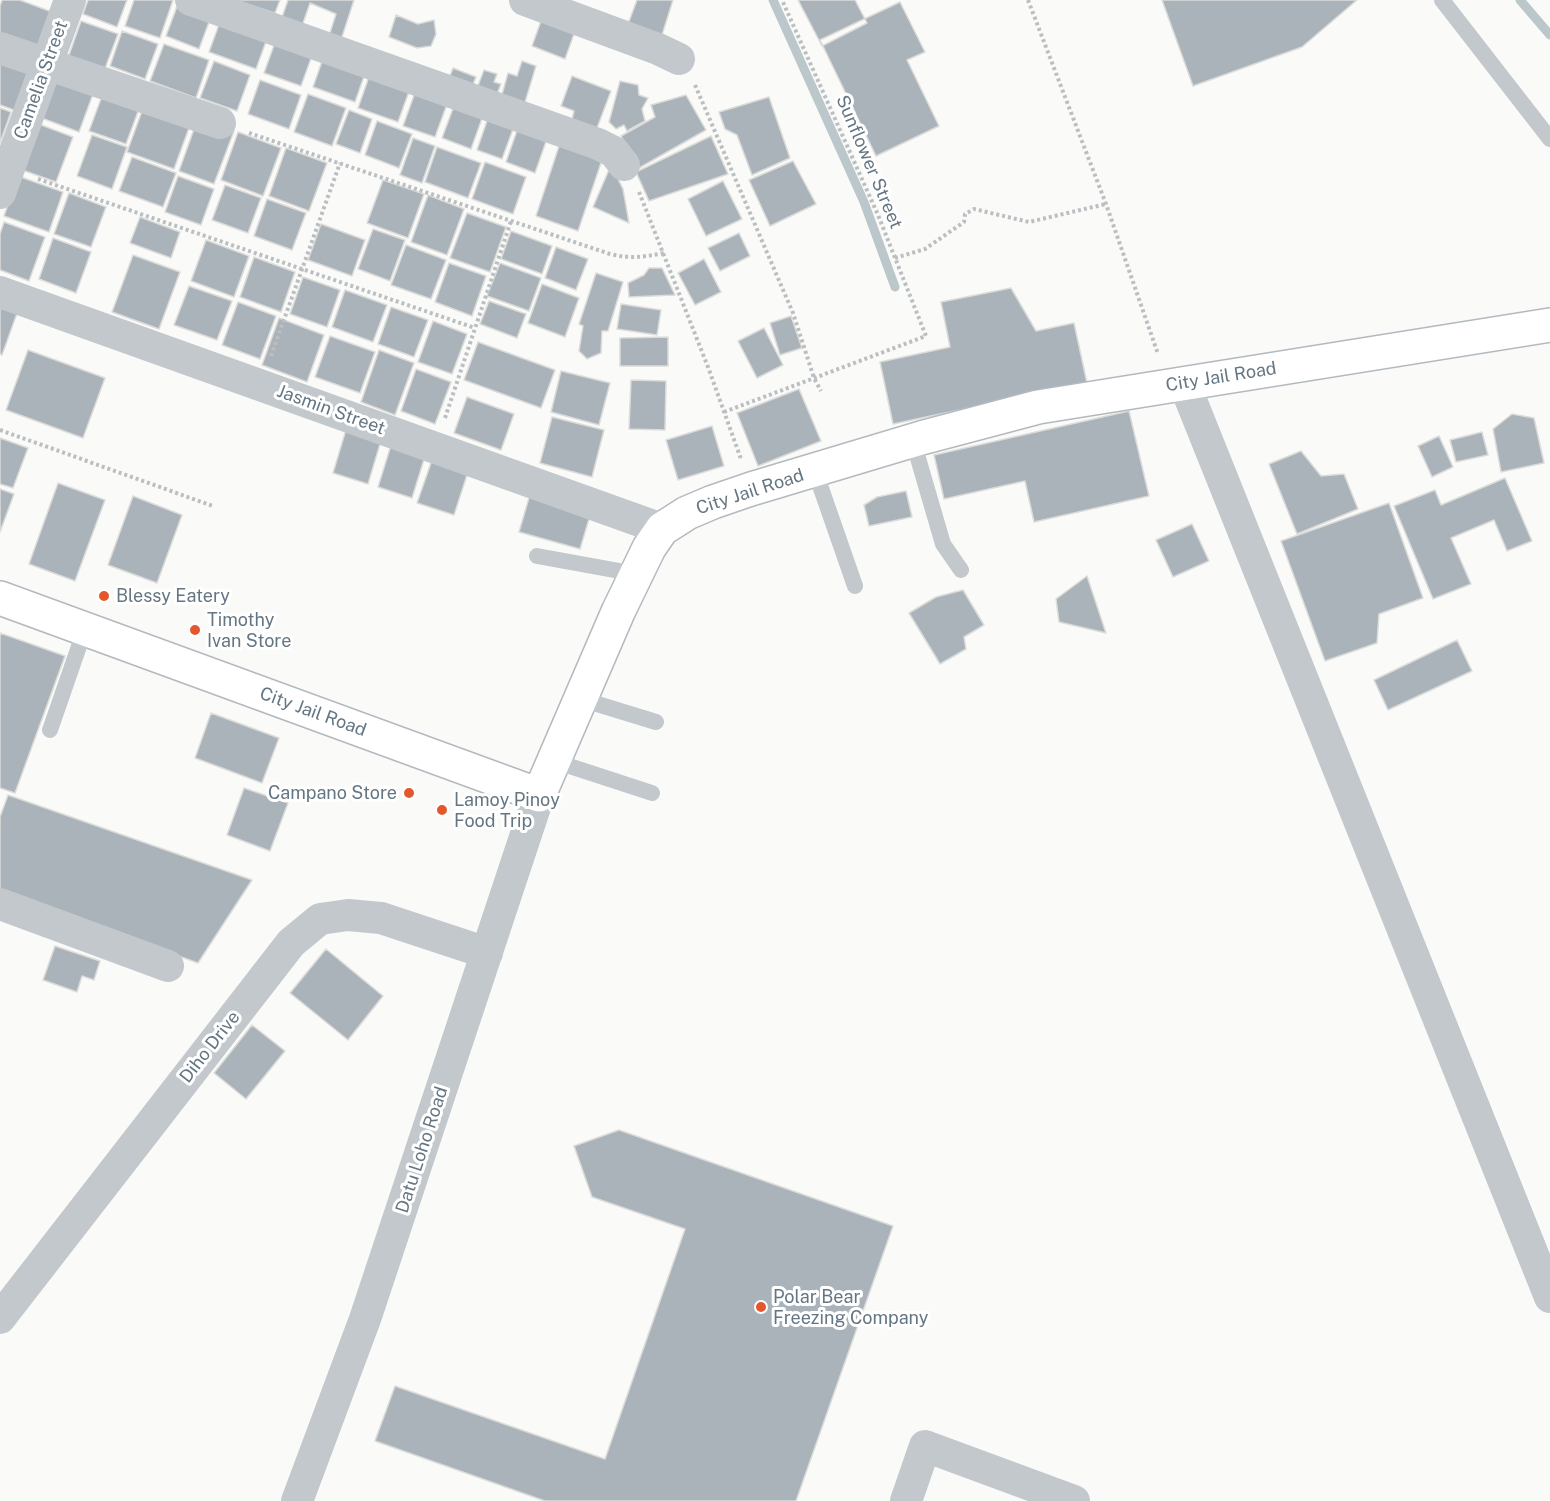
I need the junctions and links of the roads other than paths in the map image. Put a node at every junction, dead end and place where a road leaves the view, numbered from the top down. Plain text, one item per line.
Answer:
1 (70, 0) edge
2 (191, 0) edge
3 (525, 0) edge
4 (1442, 0) edge
5 (0, 48) edge
6 (679, 59) road end
7 (46, 65) junction
8 (220, 123) road end
9 (1550, 139) edge
10 (624, 165) road end
11 (3, 176) edge
12 (0, 292) edge
13 (1550, 325) edge
14 (1177, 384) junction
15 (913, 441) junction
16 (815, 471) junction
17 (662, 529) junction
18 (537, 556) dead end
19 (961, 570) dead end
20 (636, 574) junction
21 (855, 586) dead end
22 (0, 598) edge
23 (85, 629) junction
24 (580, 699) junction
25 (656, 722) dead end
26 (50, 730) dead end
27 (554, 760) junction
28 (652, 793) dead end
29 (539, 795) junction
30 (0, 904) edge
31 (487, 953) junction
32 (168, 966) dead end
33 (1543, 1262) edge
34 (1550, 1297) edge
35 (0, 1318) edge
36 (297, 1501) edge
37 (906, 1501) edge
38 (1074, 1501) edge

1 - 7 street, Camelia Street
2 - 10 street
3 - 6 street
4 - 9 lane
5 - 7 street
7 - 8 street
7 - 11 street, Camelia Street
12 - 17 street, Jasmin Street
13 - 14 street, City Jail Road
14 - 15 street, City Jail Road
14 - 33 street
15 - 16 street, City Jail Road
15 - 19 lane
16 - 17 street, City Jail Road
16 - 21 lane
17 - 20 street, City Jail Road
18 - 20 lane
20 - 24 street, City Jail Road
22 - 23 street, City Jail Road
23 - 26 lane
23 - 29 street, City Jail Road
24 - 25 lane
24 - 27 street, City Jail Road
27 - 28 lane
27 - 29 street, City Jail Road
29 - 31 street, Datu Loho Road
30 - 32 street
31 - 35 street, Diho Drive
31 - 36 street, Datu Loho Road
33 - 34 street
37 - 38 street

